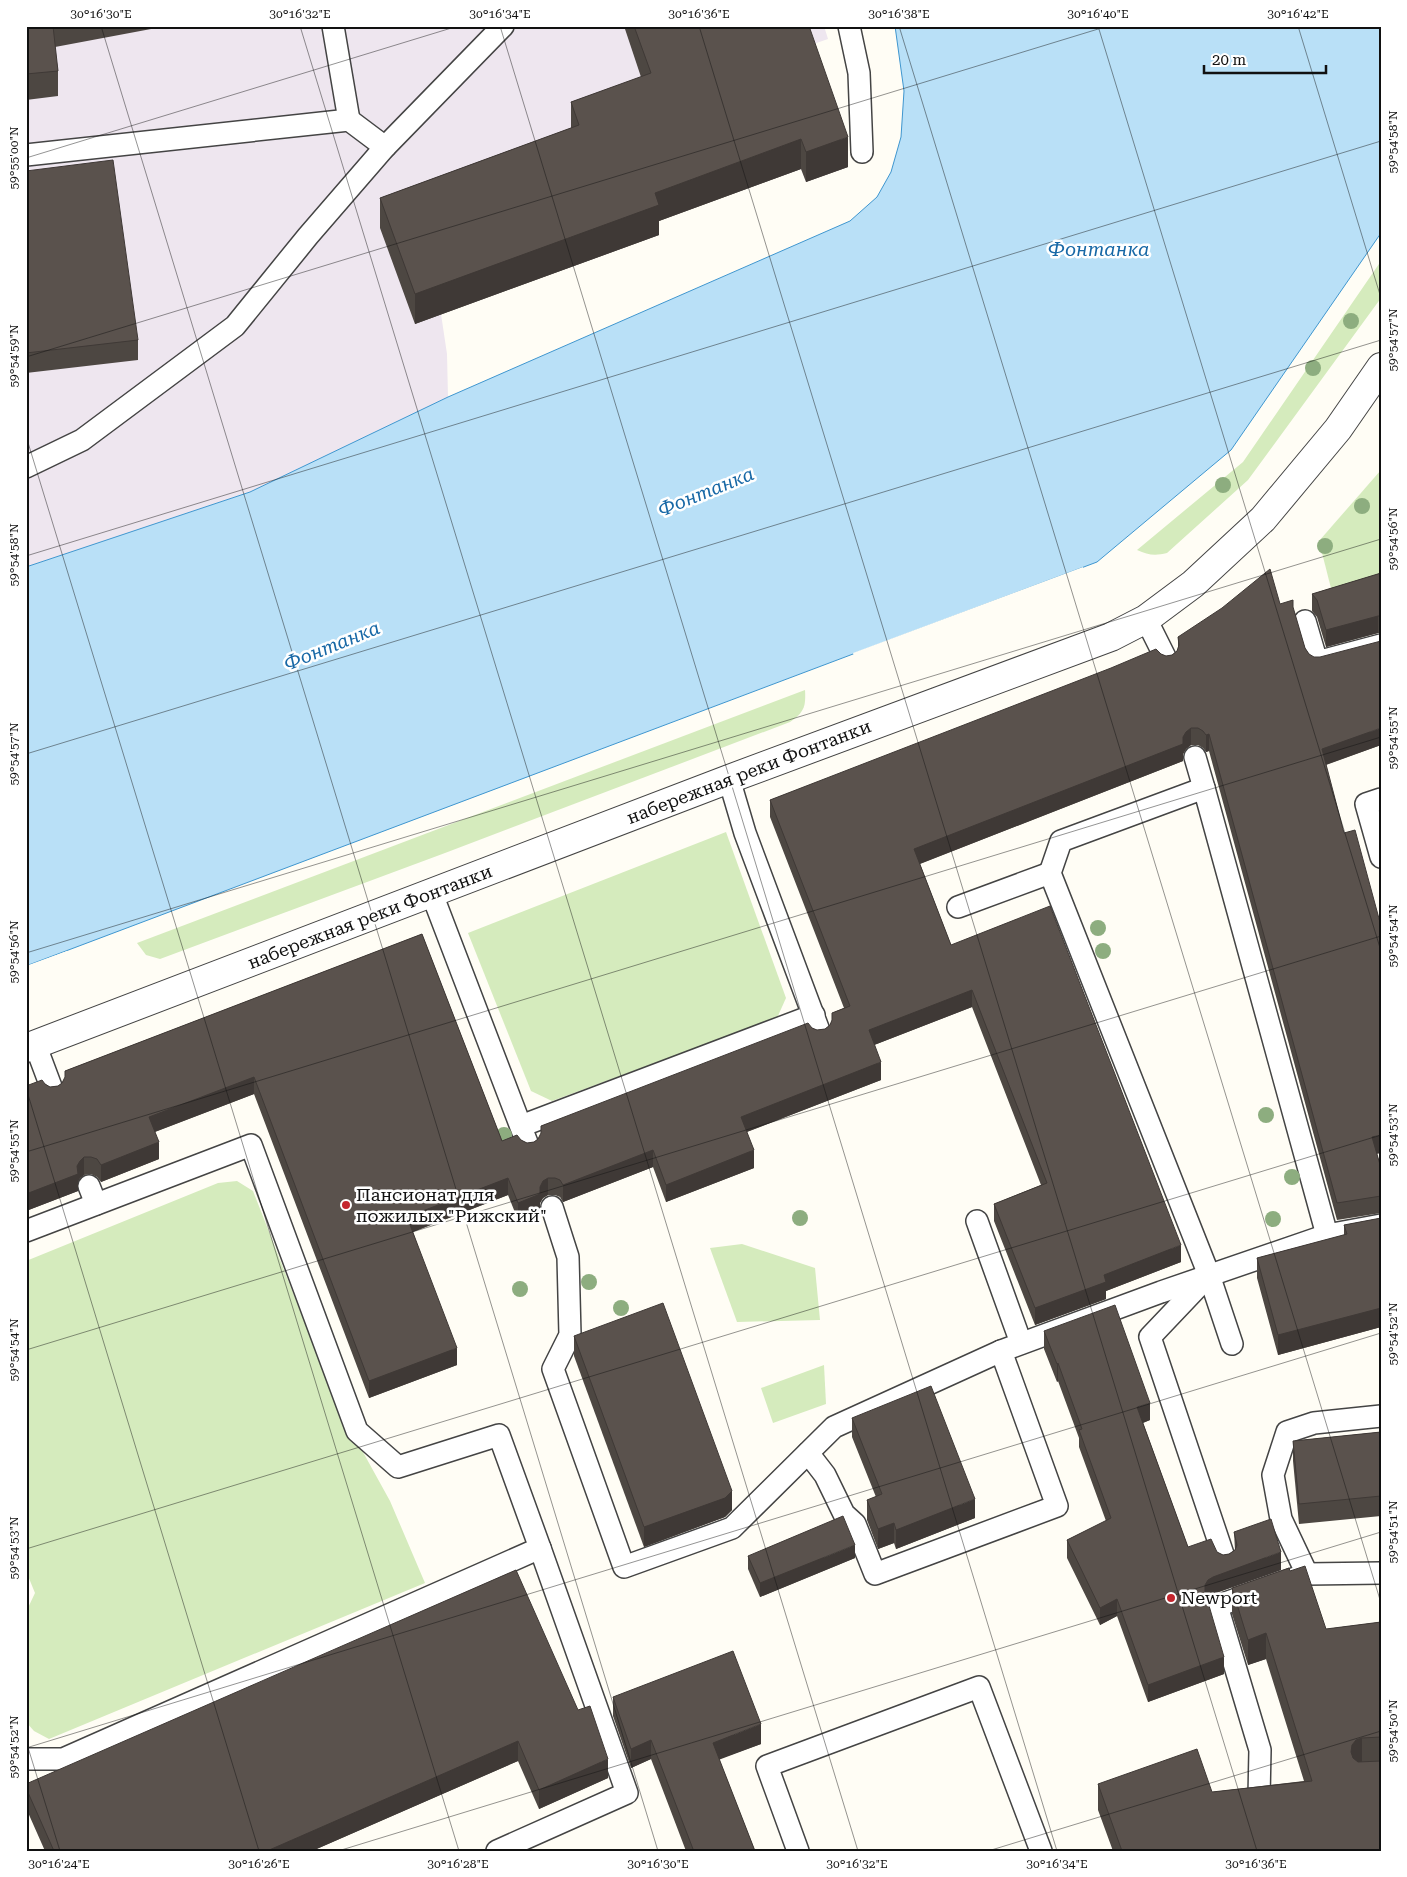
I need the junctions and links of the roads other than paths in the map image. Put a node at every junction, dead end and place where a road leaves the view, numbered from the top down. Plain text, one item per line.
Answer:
1 (333, 26) edge
2 (503, 26) edge
3 (849, 26) edge
4 (349, 120) junction
5 (384, 147) junction
6 (862, 152) dead end
7 (26, 155) edge
8 (1381, 367) edge
9 (26, 467) edge
10 (1146, 619) junction
11 (1305, 621) dead end
12 (1381, 645) edge
13 (1167, 661) edge
14 (1195, 757) dead end
15 (729, 779) junction
16 (1204, 788) junction
17 (1381, 799) edge
18 (1381, 857) edge
19 (1050, 873) junction
20 (432, 894) junction
21 (958, 907) dead end
22 (814, 1015) junction
23 (820, 1035) edge
24 (31, 1046) edge
25 (53, 1092) edge
26 (521, 1126) junction
27 (529, 1148) edge
28 (552, 1207) dead end
29 (977, 1221) dead end
30 (1381, 1225) edge
31 (26, 1231) edge
32 (1327, 1235) junction
33 (1209, 1275) junction
34 (1021, 1343) junction
35 (1232, 1344) dead end
36 (1001, 1350) junction
37 (1381, 1416) edge
38 (808, 1453) junction
39 (540, 1548) junction
40 (1225, 1560) edge
41 (1307, 1574) junction
42 (1381, 1574) edge
43 (26, 1759) edge
44 (1259, 1797) edge
45 (497, 1851) edge
46 (798, 1851) edge
47 (1041, 1851) edge

1 - 4 lane
2 - 5 lane
3 - 6 lane
4 - 5 lane
4 - 7 lane
5 - 9 lane
8 - 10 street, набережная реки Фонтанки
10 - 13 lane
10 - 15 street, набережная реки Фонтанки
11 - 12 lane
14 - 16 lane
15 - 20 street, набережная реки Фонтанки
15 - 22 lane
16 - 19 lane
16 - 32 lane
17 - 18 lane
19 - 21 lane
19 - 33 lane
20 - 24 street, набережная реки Фонтанки
20 - 26 lane
22 - 23 lane
22 - 26 lane
24 - 25 lane
26 - 27 lane
28 - 38 lane
29 - 34 lane
30 - 32 lane
31 - 39 lane
32 - 33 lane
33 - 34 lane
33 - 35 lane
33 - 40 lane
34 - 36 lane
36 - 38 lane
36 - 38 lane
37 - 41 lane
39 - 43 lane
39 - 45 lane
41 - 42 lane
41 - 44 lane
46 - 47 lane

